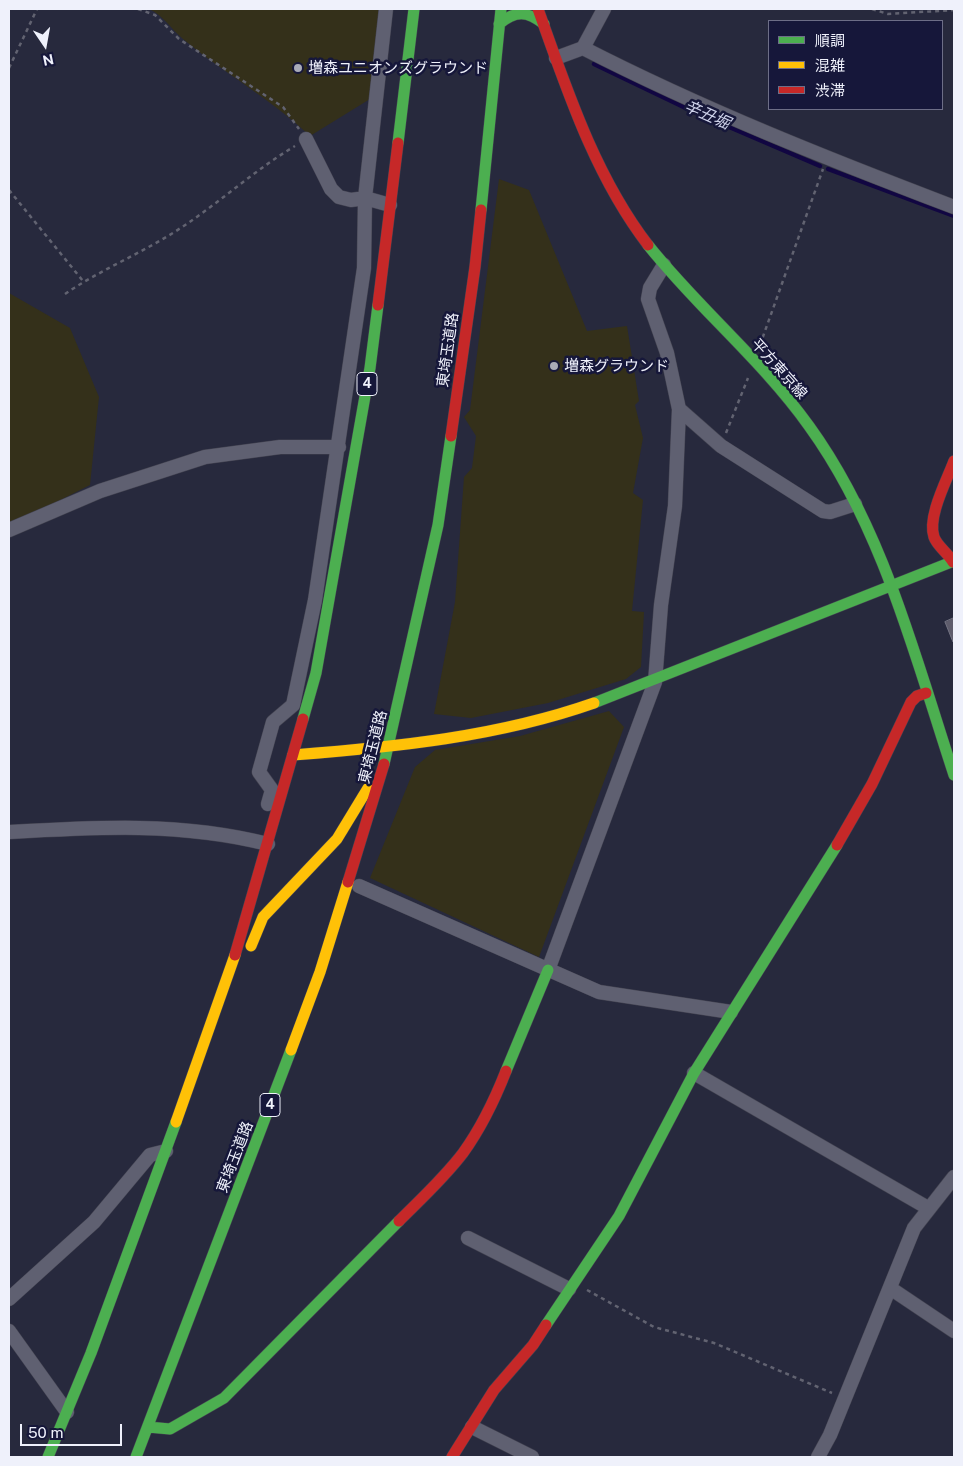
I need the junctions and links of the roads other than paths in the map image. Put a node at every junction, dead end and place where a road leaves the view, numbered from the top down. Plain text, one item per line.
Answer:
1 (386, 9) edge
2 (414, 9) edge
3 (501, 9) edge
4 (538, 9) edge
5 (604, 9) edge
6 (499, 24) junction
7 (544, 24) junction
8 (584, 48) junction
9 (556, 58) junction
10 (306, 139) road end
11 (365, 198) junction
12 (390, 204) junction
13 (954, 207) edge
14 (664, 265) junction
15 (678, 409) junction
16 (339, 446) junction
17 (954, 461) edge
18 (855, 504) junction
19 (9, 530) edge
20 (954, 561) edge
21 (889, 586) junction
22 (655, 682) junction
23 (926, 693) junction
24 (389, 747) junction
25 (293, 755) junction
26 (954, 775) edge
27 (9, 832) edge
28 (263, 843) junction
29 (359, 886) dead end
30 (548, 970) junction
31 (218, 1006) junction
32 (732, 1012) junction
33 (694, 1073) junction
34 (166, 1151) junction
35 (954, 1176) edge
36 (928, 1208) junction
37 (468, 1238) dead end
38 (571, 1285) junction
39 (890, 1288) junction
40 (9, 1299) edge
41 (9, 1331) edge
42 (954, 1331) edge
43 (67, 1412) junction
44 (148, 1427) junction
45 (472, 1427) junction
46 (48, 1457) edge
47 (136, 1457) edge
48 (452, 1457) edge
49 (532, 1457) edge
50 (818, 1457) edge

1 - 11 street
2 - 12 main road, 4
3 - 6 main road, 東埼玉道路 / 4
4 - 7 main road, 平方東京線
5 - 8 street
6 - 7 main road
6 - 24 main road, 東埼玉道路 / 4
7 - 9 main road, 平方東京線
8 - 9 street
8 - 13 street
9 - 14 main road, 平方東京線
10 - 11 street
11 - 12 street
11 - 16 street
12 - 25 main road, 4
14 - 15 street
14 - 18 main road, 平方東京線
15 - 18 street
15 - 22 street
16 - 19 street
16 - 28 street
17 - 20 main road
18 - 21 main road, 平方東京線
20 - 21 main road
21 - 22 main road
21 - 23 main road, 平方東京線
22 - 24 main road
22 - 30 street
23 - 26 main road, 平方東京線
23 - 32 main road
24 - 25 main road
24 - 31 main road
24 - 44 main road, 東埼玉道路 / 4
25 - 28 main road, 4
27 - 28 street
28 - 31 main road, 4
29 - 30 street
30 - 32 street
30 - 44 main road
31 - 34 main road, 4
32 - 33 main road
33 - 36 street
33 - 38 main road
34 - 40 street
34 - 43 main road, 4
35 - 36 street
36 - 39 street
37 - 38 street
38 - 45 main road
39 - 42 street
39 - 50 street
41 - 43 street
43 - 46 main road, 4
44 - 47 main road, 東埼玉道路 / 4
45 - 48 main road
45 - 49 street

